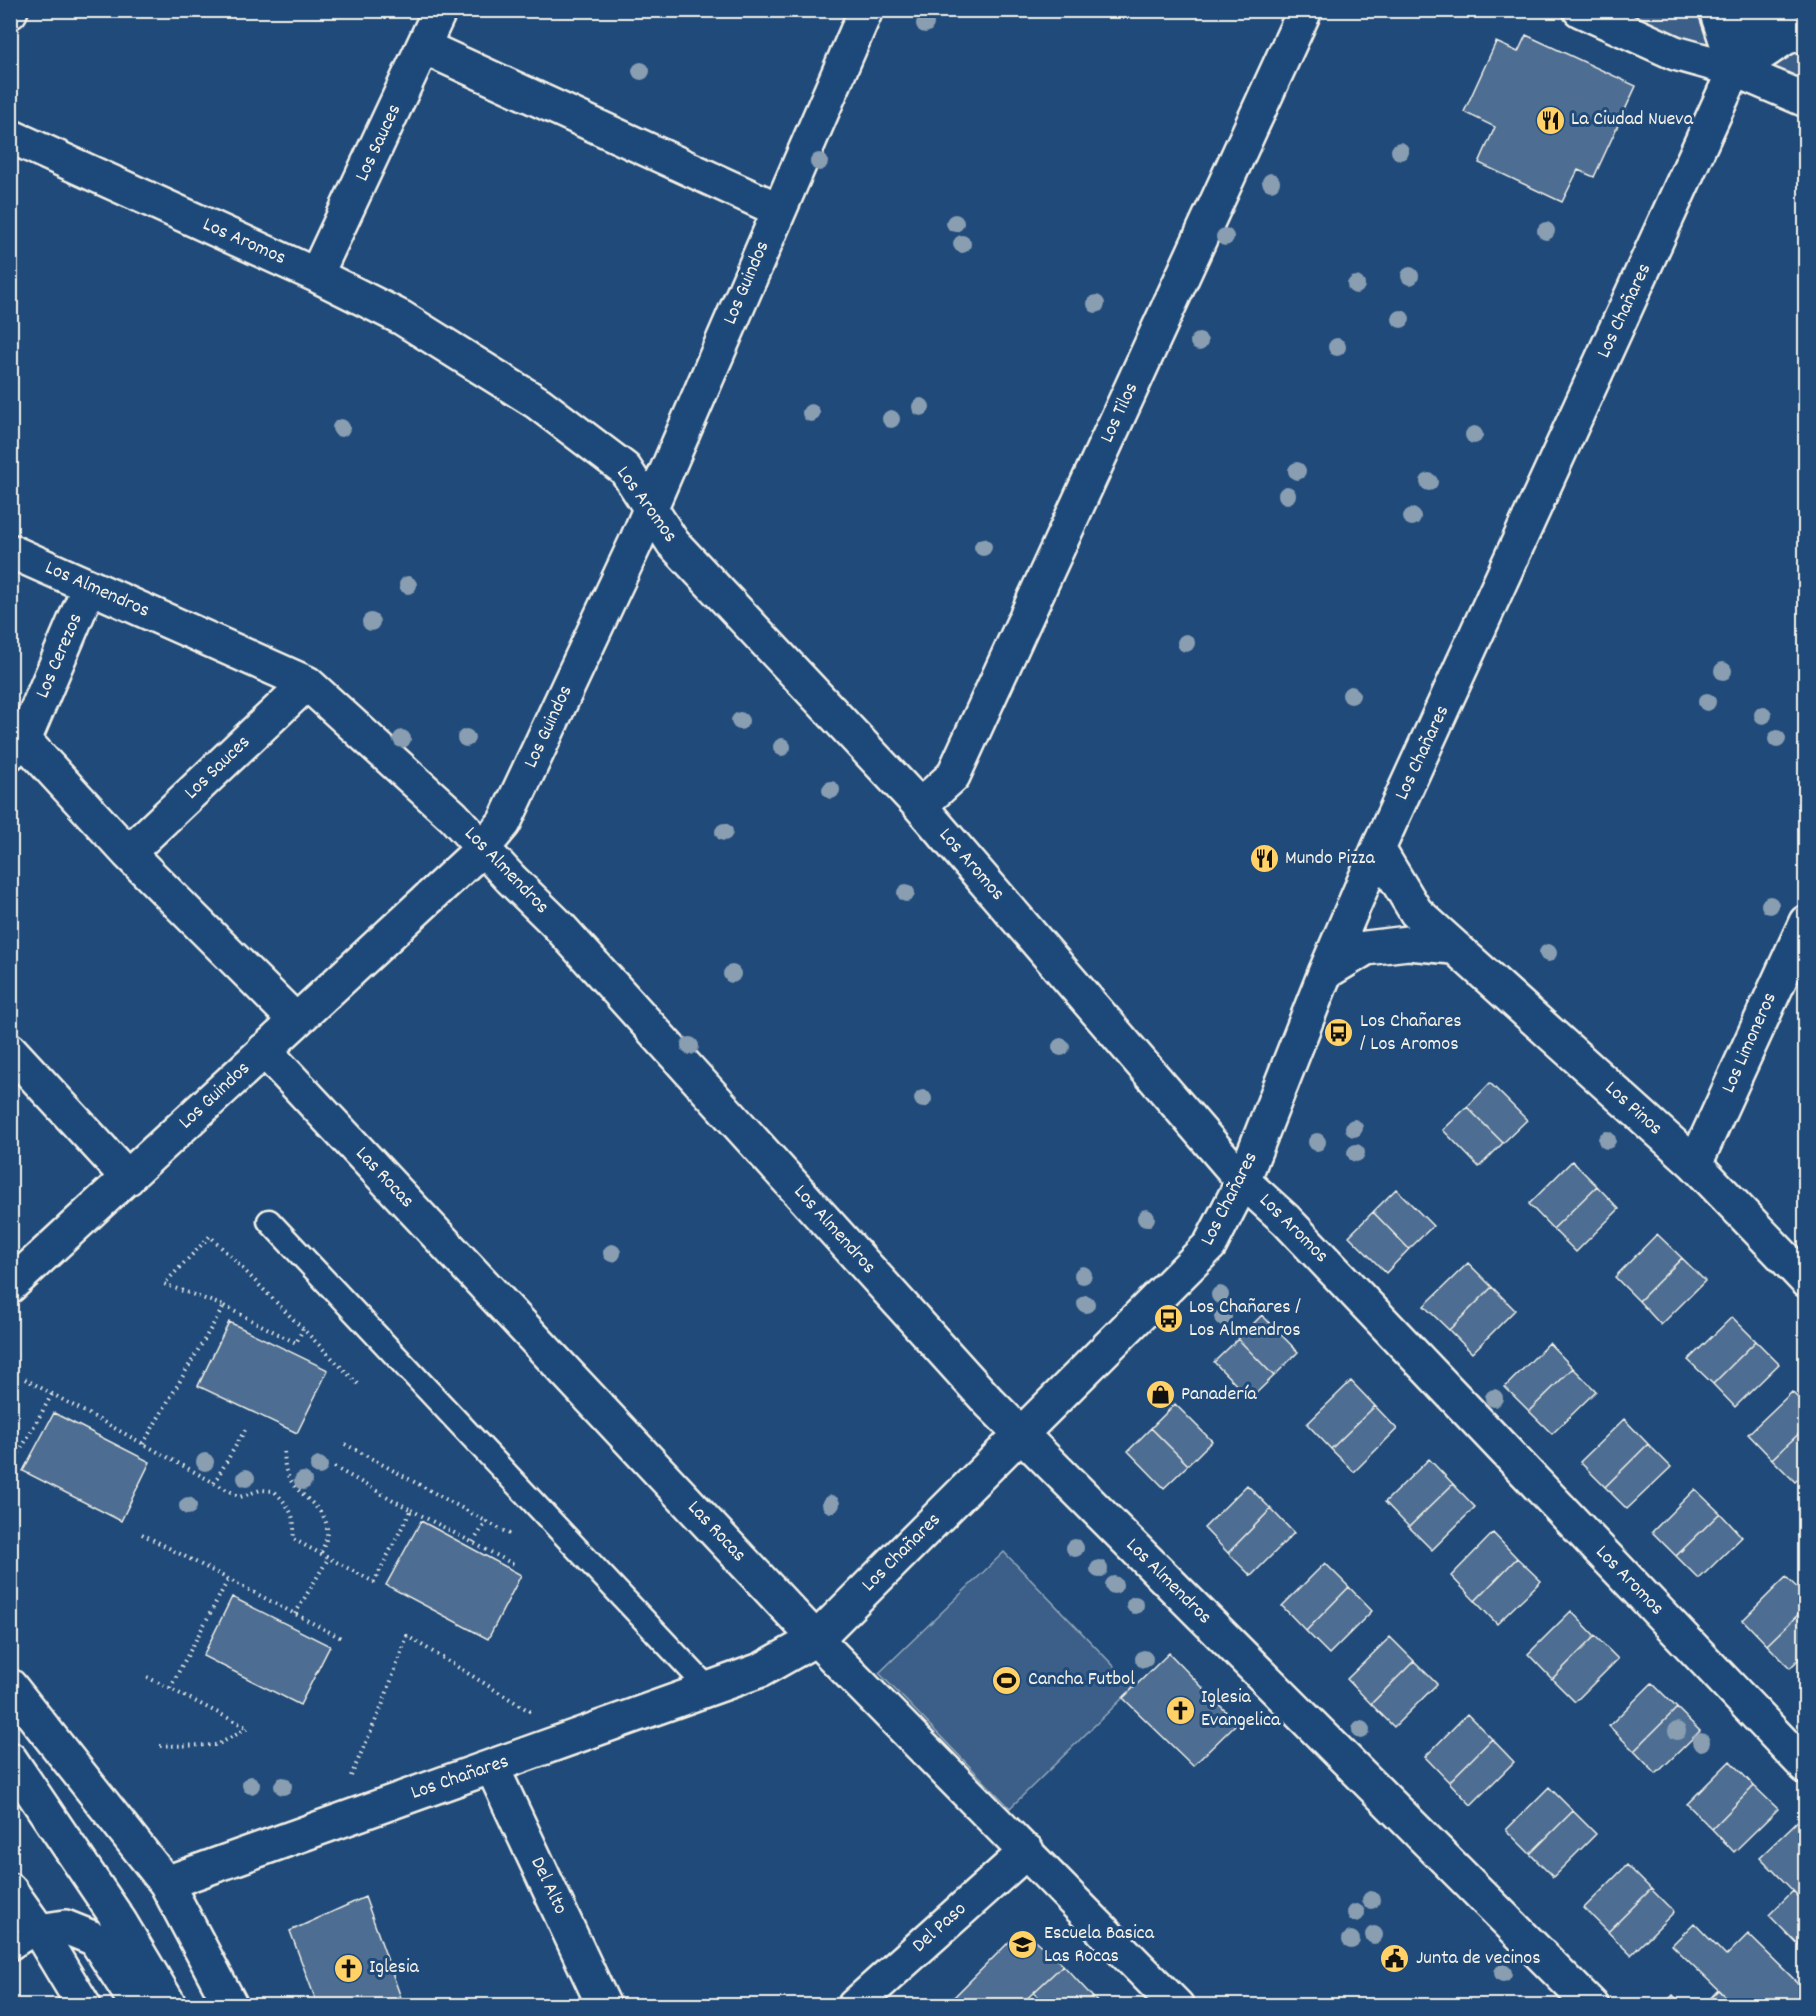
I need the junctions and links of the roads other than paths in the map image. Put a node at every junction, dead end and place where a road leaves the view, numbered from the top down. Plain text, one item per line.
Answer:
1 (440, 10) edge
2 (866, 10) edge
3 (1305, 10) edge
4 (1580, 10) edge
5 (1716, 10) edge
6 (1755, 13) edge
7 (1801, 36) edge
8 (424, 47) junction
9 (1736, 70) junction
10 (1806, 100) edge
11 (10, 136) edge
12 (779, 210) junction
13 (316, 274) junction
14 (649, 508) junction
15 (10, 551) edge
16 (89, 587) junction
17 (307, 683) junction
18 (17, 746) edge
19 (920, 806) junction
20 (484, 848) junction
21 (1378, 849) junction
22 (129, 853) junction
23 (1806, 922) edge
24 (1452, 947) junction
25 (1325, 973) junction
26 (295, 1020) junction
27 (10, 1050) edge
28 (264, 1050) junction
29 (1695, 1164) junction
30 (128, 1178) junction
31 (1243, 1181) junction
32 (269, 1221) dead end
33 (1806, 1280) edge
34 (10, 1286) edge
35 (1021, 1433) junction
36 (816, 1639) junction
37 (10, 1686) edge
38 (708, 1688) junction
39 (10, 1759) edge
40 (492, 1767) junction
41 (1806, 1767) edge
42 (1027, 1851) junction
43 (166, 1882) junction
44 (10, 1890) edge
45 (39, 1930) junction
46 (10, 1949) edge
47 (84, 2006) edge
48 (138, 2006) edge
49 (170, 2006) edge
50 (231, 2006) edge
51 (604, 2006) edge
52 (854, 2006) edge
53 (1177, 2006) edge
54 (1592, 2006) edge

1 - 8 main road, Los Sauces
2 - 12 main road, Los Guindos
3 - 19 main road, Los Tilos
4 - 9 main road
5 - 9 main road
6 - 7 main road
6 - 9 main road, Los Chañares
7 - 9 main road
8 - 12 main road
8 - 13 main road, Los Sauces
9 - 10 main road
9 - 21 main road, Los Chañares
11 - 13 main road, Los Aromos
12 - 14 main road, Los Guindos
13 - 14 main road, Los Aromos
14 - 19 main road, Los Aromos
14 - 20 main road, Los Guindos
15 - 16 main road, Los Almendros
16 - 17 main road, Los Almendros
16 - 18 main road, Los Cerezos
17 - 20 main road, Los Almendros
17 - 22 main road, Los Sauces
18 - 22 main road
19 - 31 main road, Los Aromos
20 - 26 main road, Los Guindos
20 - 35 main road, Los Almendros
21 - 24 main road, Los Pinos
21 - 25 main road, Los Chañares
22 - 26 main road
23 - 29 main road, Los Limoneros
24 - 25 main road
24 - 29 main road, Los Pinos
25 - 31 main road, Los Chañares
26 - 28 main road, Los Guindos
27 - 30 main road
28 - 30 main road, Los Guindos
28 - 36 main road, Las Rocas
29 - 33 main road, Los Pinos
30 - 34 main road, Los Guindos
31 - 35 main road, Los Chañares
31 - 41 main road, Los Aromos
32 - 38 lane
35 - 36 main road, Los Chañares
35 - 54 main road, Los Almendros
36 - 38 main road, Los Chañares
36 - 42 main road, Las Rocas
37 - 43 main road
38 - 40 main road, Los Chañares
39 - 49 main road
40 - 43 main road, Los Chañares
40 - 51 main road, Del Alto
42 - 52 main road, Del Paso
42 - 53 main road, Las Rocas
43 - 50 main road
44 - 45 main road
45 - 46 lane
45 - 47 main road
45 - 48 main road

